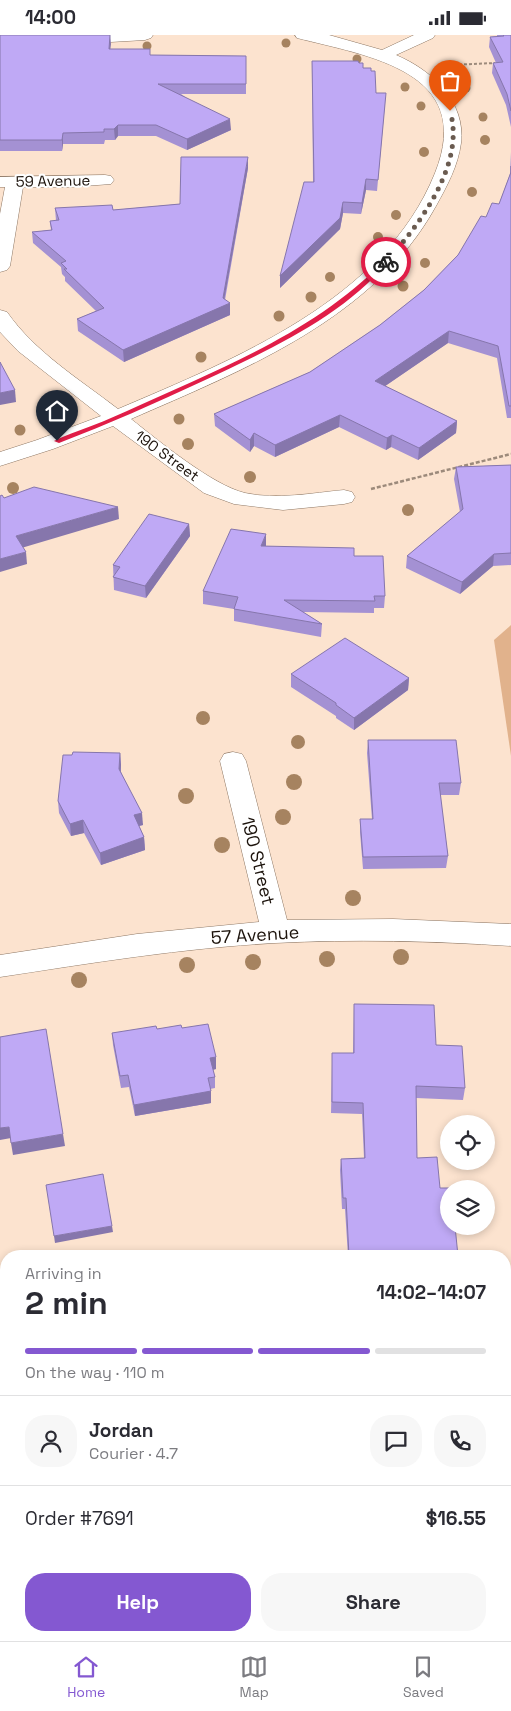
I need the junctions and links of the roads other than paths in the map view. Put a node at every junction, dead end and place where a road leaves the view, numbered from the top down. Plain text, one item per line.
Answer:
1 (145, 35) edge
2 (303, 35) edge
3 (427, 35) edge
4 (0, 39) edge
5 (384, 55) junction
6 (105, 180) dead end
7 (8, 182) edge
8 (0, 266) edge
9 (0, 316) edge
10 (117, 418) junction
11 (0, 459) edge
12 (344, 497) road end
13 (233, 761) dead end
14 (276, 932) junction
15 (511, 935) edge
16 (0, 967) edge

1 - 4 street
2 - 5 street
3 - 5 street
5 - 10 street
6 - 7 street, 59 Avenue
7 - 8 street
9 - 10 street, 190 Street
10 - 11 street
10 - 12 street, 190 Street
13 - 14 street, 190 Street
14 - 15 street, 57 Avenue
14 - 16 street, 57 Avenue

